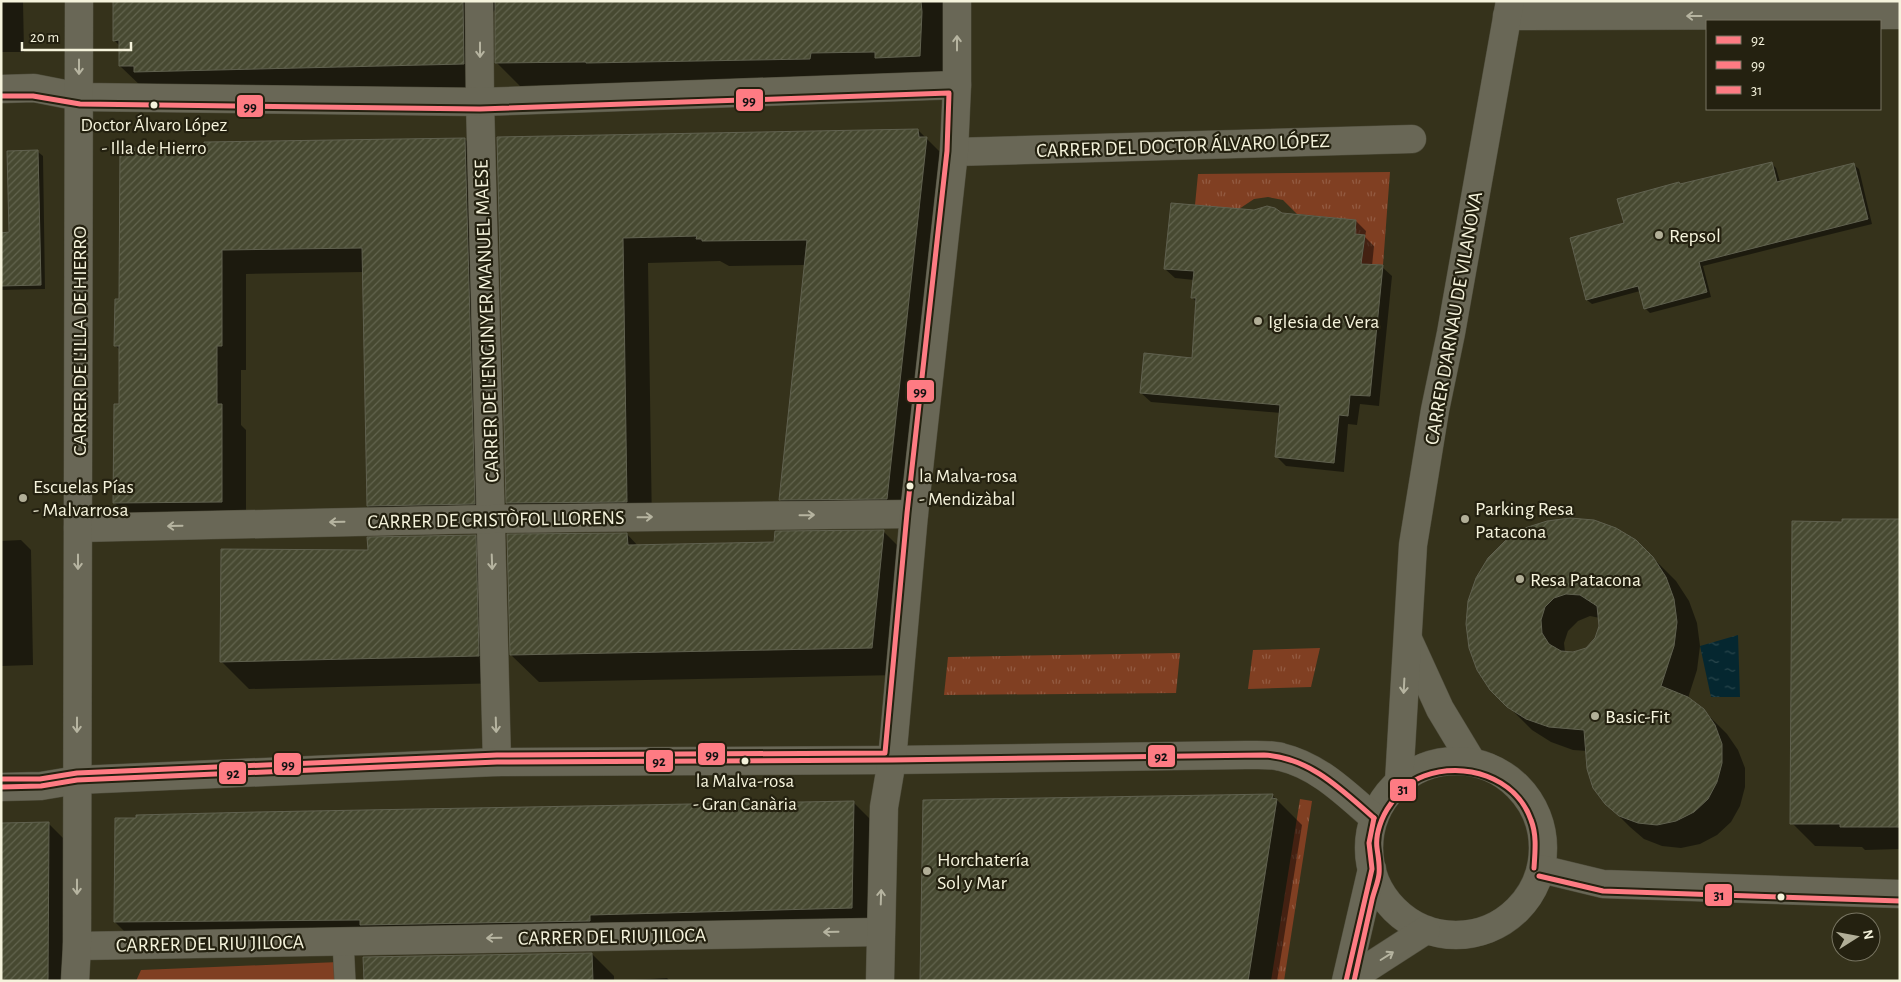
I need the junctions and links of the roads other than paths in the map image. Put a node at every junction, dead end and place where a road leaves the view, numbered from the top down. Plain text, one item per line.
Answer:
1 (79, 1) edge
2 (479, 1) edge
3 (957, 1) edge
4 (1509, 9) edge
5 (1900, 15) edge
6 (956, 85) junction
7 (1, 89) edge
8 (80, 98) junction
9 (480, 102) junction
10 (1412, 138) dead end
11 (954, 152) junction
12 (914, 514) junction
13 (491, 519) junction
14 (78, 528) junction
15 (1406, 637) junction
16 (892, 760) junction
17 (497, 762) junction
18 (1472, 762) junction
19 (77, 780) junction
20 (1399, 782) junction
21 (1, 787) edge
22 (1374, 818) junction
23 (1372, 869) junction
24 (1541, 869) junction
25 (1900, 894) edge
26 (1426, 930) junction
27 (880, 932) junction
28 (343, 941) junction
29 (77, 946) junction
30 (75, 981) edge
31 (345, 981) edge
32 (880, 981) edge
33 (1346, 981) edge

1 -> 8 street, CARRER DE L'ILLA DE HIERRO
2 -> 9 street, CARRER DE L'ENGINYER MANUEL MAESE
6 -> 3 street
5 -> 4 street
4 - 15 street, CARRER D'ARNAU DE VILANOVA
6 - 9 street
6 - 11 street
7 - 8 street
8 - 9 street
8 - 14 street, CARRER DE L'ILLA DE HIERRO
9 - 13 street, CARRER DE L'ENGINYER MANUEL MAESE
10 - 11 street, CARRER DEL DOCTOR ÁLVARO LÓPEZ
11 - 12 street
13 -> 12 street, CARRER DE CRISTÒFOL LLORENS
12 - 16 street
13 -> 14 street, CARRER DE CRISTÒFOL LLORENS
13 -> 17 street, CARRER DE L'ENGINYER MANUEL MAESE
14 -> 19 street, CARRER DE L'ILLA DE HIERRO
15 - 18 street, CARRER D'ARNAU DE VILANOVA
15 -> 20 street, CARRER D'ARNAU DE VILANOVA
16 - 17 street
16 - 22 street
27 -> 16 street
17 - 19 street
18 - 20 street
18 - 24 street
19 - 21 street
19 -> 29 street, CARRER DE L'ILLA DE HIERRO
20 - 22 street
22 - 23 street
23 - 26 street
23 - 33 street
24 - 25 street
24 - 26 street
33 -> 26 street
27 -> 28 street, CARRER DEL RIU JILOCA
27 - 32 street
28 - 29 street, CARRER DEL RIU JILOCA
28 - 31 street
29 - 30 street, CARRER DE L'ILLA DE HIERRO

